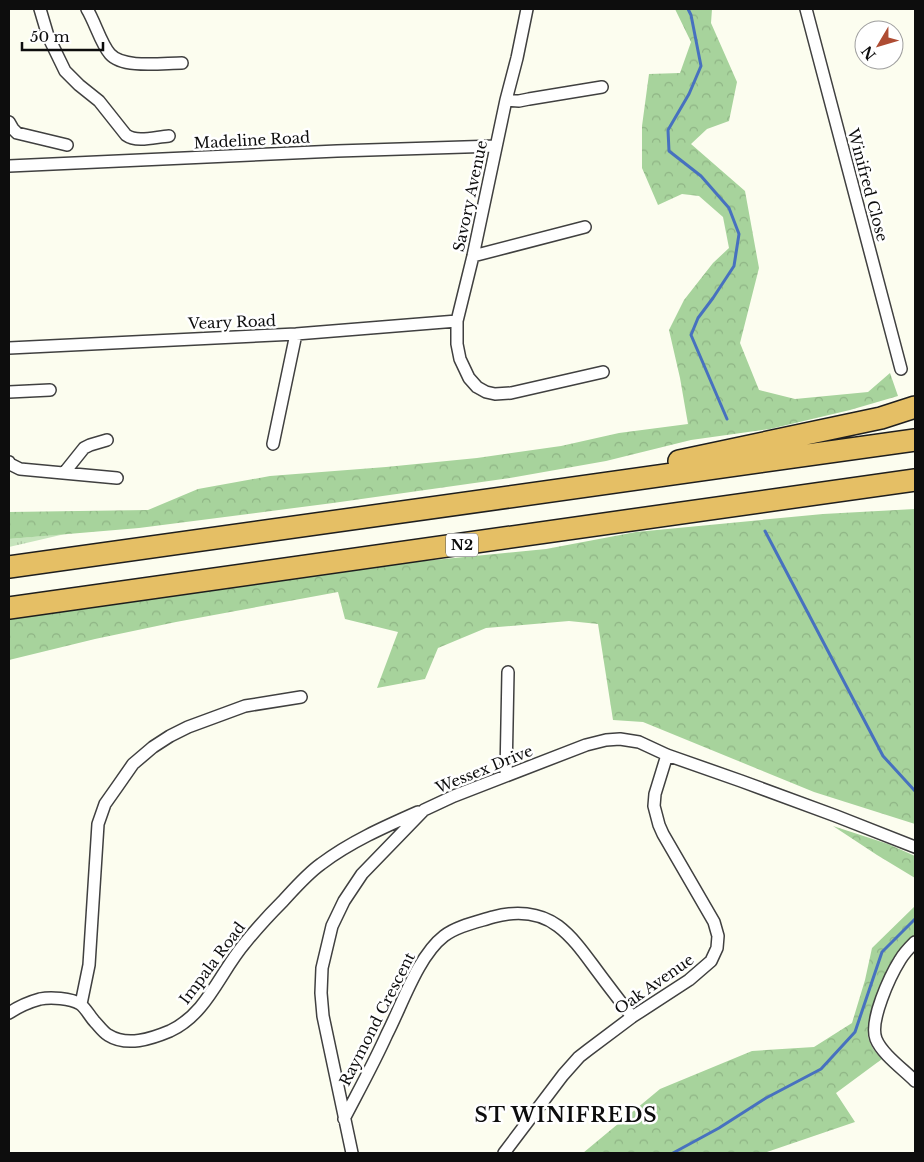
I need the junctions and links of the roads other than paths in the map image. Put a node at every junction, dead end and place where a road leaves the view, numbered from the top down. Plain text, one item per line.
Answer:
1 (40, 9) edge
2 (87, 9) edge
3 (527, 9) edge
4 (806, 9) edge
5 (182, 63) dead end
6 (602, 87) dead end
7 (506, 100) junction
8 (9, 122) edge
9 (169, 136) dead end
10 (67, 145) dead end
11 (496, 146) junction
12 (9, 166) edge
13 (585, 227) dead end
14 (474, 256) junction
15 (456, 322) junction
16 (296, 334) junction
17 (9, 348) edge
18 (901, 369) dead end
19 (603, 372) dead end
20 (50, 390) dead end
21 (9, 392) edge
22 (915, 407) edge
23 (107, 440) dead end
24 (915, 440) edge
25 (273, 444) dead end
26 (9, 462) edge
27 (64, 473) junction
28 (117, 478) dead end
29 (915, 480) edge
30 (915, 494) edge
31 (526, 495) junction
32 (557, 531) junction
33 (9, 567) edge
34 (9, 608) edge
35 (508, 672) dead end
36 (302, 697) dead end
37 (667, 755) junction
38 (506, 775) junction
39 (424, 810) junction
40 (915, 847) edge
41 (915, 942) edge
42 (81, 1004) junction
43 (9, 1013) edge
44 (632, 1017) junction
45 (915, 1080) edge
46 (344, 1119) junction
47 (352, 1153) edge
48 (504, 1153) edge

1 - 9 street
2 - 5 street
3 - 7 street, Savory Avenue
4 - 18 street, Winifred Close
6 - 7 street
7 - 11 street, Savory Avenue
8 - 10 street
11 - 12 street, Madeline Road
11 - 14 street, Savory Avenue
13 - 14 street
14 - 15 street, Savory Avenue
15 - 16 street, Veary Road
15 - 19 street, Savory Avenue
16 - 17 street, Veary Road
16 - 25 street
20 - 21 street
22 - 31 highway
23 - 27 street
24 - 31 highway
26 - 27 street
27 - 28 street
29 - 32 highway, N2
30 - 32 highway
31 - 33 highway
32 - 34 highway, N2
35 - 38 street
36 - 42 street
37 - 38 street, Wessex Drive
37 - 40 street, Wessex Drive
37 - 44 street, Oak Avenue
38 - 39 street, Wessex Drive
39 - 42 street, Impala Road
39 - 46 street, Wessex Drive
41 - 45 street
42 - 43 street
44 - 46 street, Raymond Crescent
44 - 48 street, Oak Avenue
46 - 47 street, Wessex Drive

